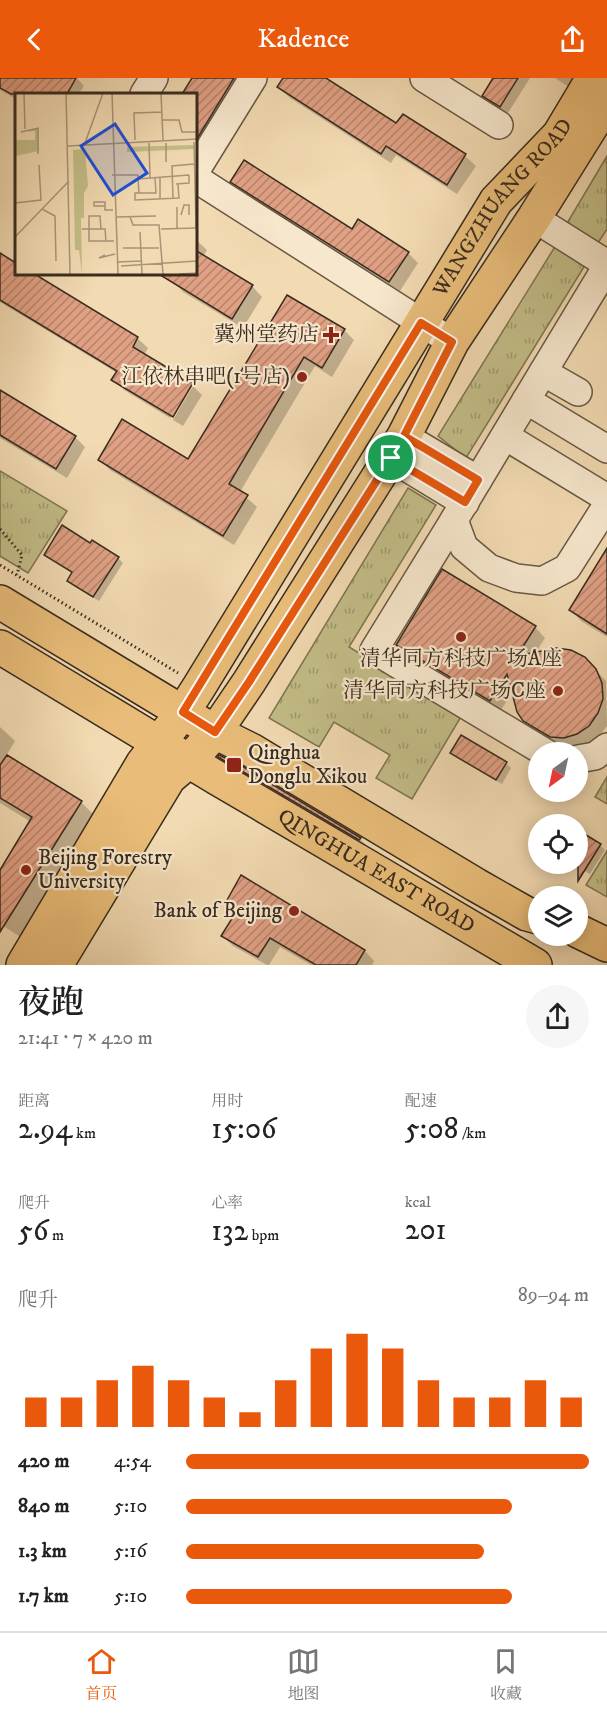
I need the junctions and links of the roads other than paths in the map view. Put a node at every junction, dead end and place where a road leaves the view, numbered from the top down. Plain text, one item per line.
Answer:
1 (154, 78) edge
2 (253, 78) edge
3 (424, 78) edge
4 (593, 78) edge
5 (145, 93) edge
6 (607, 101) edge
7 (499, 125) dead end
8 (196, 170) edge
9 (196, 179) edge
10 (534, 218) junction
11 (607, 265) edge
12 (421, 323) junction
13 (452, 342) junction
14 (543, 372) junction
15 (578, 392) dead end
16 (526, 400) junction
17 (505, 436) junction
18 (398, 447) junction
19 (607, 449) edge
20 (607, 498) edge
21 (466, 501) junction
22 (607, 505) edge
23 (0, 602) edge
24 (0, 647) edge
25 (191, 700) junction
26 (215, 732) junction
27 (528, 742) edge
28 (607, 747) edge
29 (588, 757) edge
30 (165, 761) junction
31 (528, 914) edge
32 (588, 936) edge
33 (607, 945) edge
34 (22, 965) edge
35 (56, 965) edge
36 (536, 965) edge

1 - 5 street
2 - 8 street
3 - 7 street
4 - 12 main road, WANGZHUANG ROAD
6 - 10 main road, WANGZHUANG ROAD
9 - 12 street
10 - 11 street
10 - 13 main road, WANGZHUANG ROAD
11 - 14 street
12 - 13 street
12 - 25 main road, WANGZHUANG ROAD
13 - 18 main road, WANGZHUANG ROAD
14 - 15 street
14 - 16 street
16 - 17 street
16 - 19 street
17 - 20 street
17 - 21 street
18 - 21 street
18 - 26 main road, WANGZHUANG ROAD
21 - 22 street
21 - 27 street
23 - 25 main road, QINGHUA EAST ROAD
24 - 30 main road, QINGHUA EAST ROAD
25 - 26 main road, QINGHUA EAST ROAD
25 - 30 main road, WANGZHUANG ROAD
26 - 30 main road, WANGZHUANG ROAD
26 - 31 main road, QINGHUA EAST ROAD
28 - 29 street
30 - 34 main road
30 - 35 main road
30 - 36 main road, QINGHUA EAST ROAD
32 - 33 main road

